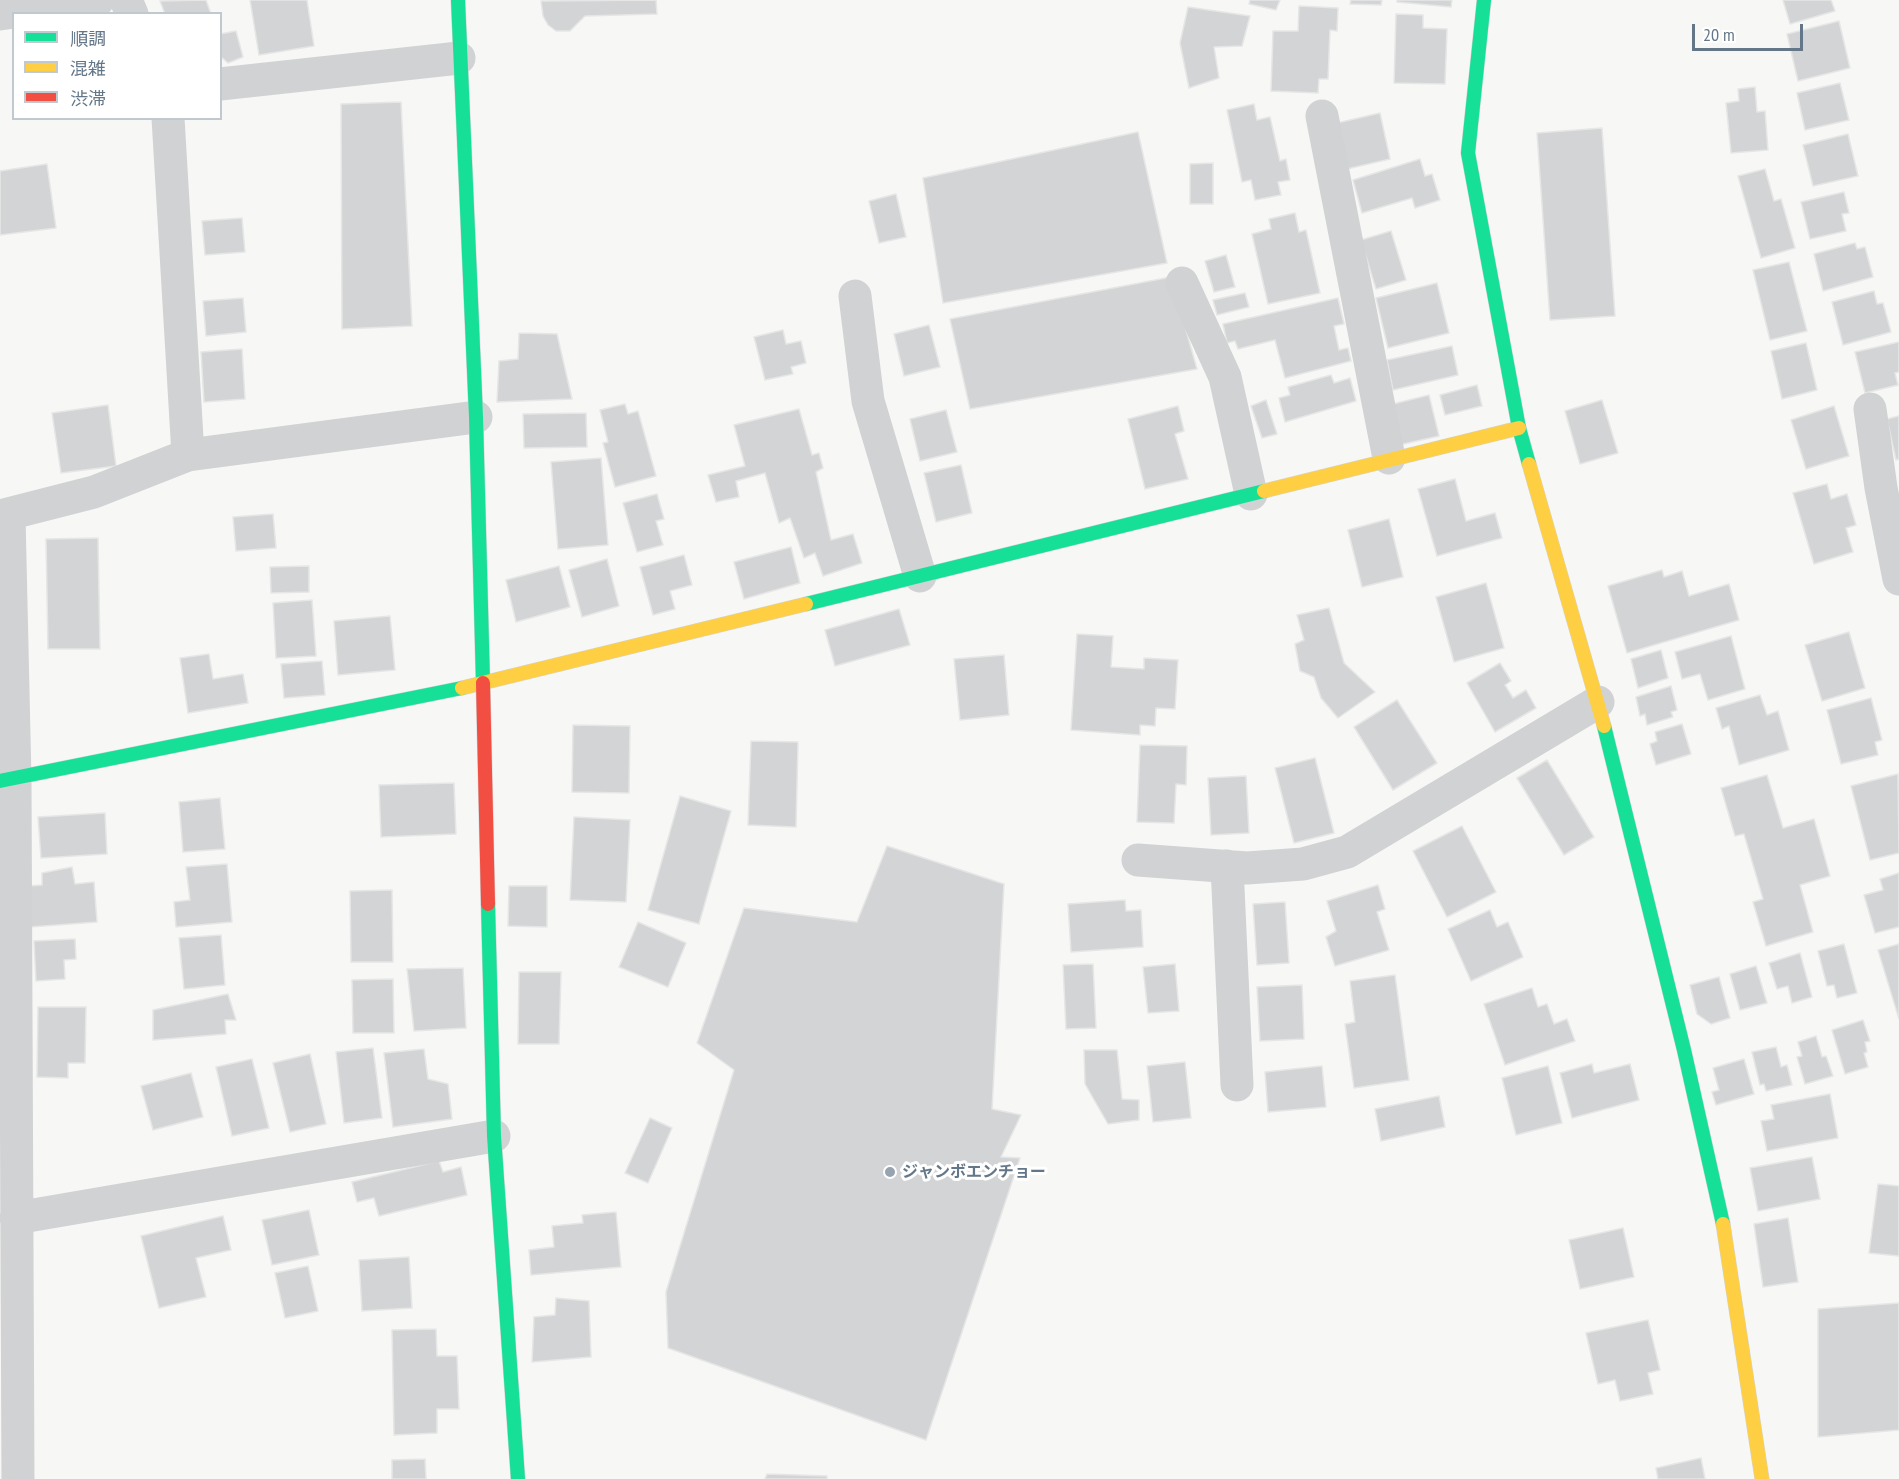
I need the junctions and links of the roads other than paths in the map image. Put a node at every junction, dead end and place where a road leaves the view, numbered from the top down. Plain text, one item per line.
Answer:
1 (98, 0) edge
2 (458, 0) edge
3 (1484, 0) edge
4 (6, 9) edge
5 (459, 58) junction
6 (222, 84) edge
7 (1322, 116) dead end
8 (168, 120) edge
9 (1182, 283) dead end
10 (855, 297) dead end
11 (1870, 409) dead end
12 (476, 417) junction
13 (1519, 428) junction
14 (188, 455) junction
15 (1389, 458) junction
16 (1890, 488) edge
17 (1251, 494) junction
18 (4, 515) edge
19 (920, 576) junction
20 (1899, 579) edge
21 (480, 684) junction
22 (1598, 702) junction
23 (8, 780) edge
24 (1138, 860) dead end
25 (1227, 866) junction
26 (1238, 1085) dead end
27 (8, 1136) edge
28 (494, 1136) junction
29 (16, 1218) junction
30 (18, 1479) edge
31 (519, 1479) edge
32 (1762, 1479) edge

1 - 4 street
2 - 5 street
3 - 13 street
5 - 6 street
5 - 12 street
7 - 15 street
8 - 14 street
9 - 17 street
10 - 19 street
11 - 16 street
12 - 14 street
12 - 21 street
13 - 15 street
13 - 22 street
14 - 18 street
15 - 17 street
16 - 20 street
17 - 19 street
18 - 23 street
19 - 21 street
21 - 23 street
21 - 28 street
22 - 25 street
22 - 32 street
23 - 27 street
24 - 25 street
25 - 26 street
27 - 29 street
28 - 29 street
28 - 31 street
29 - 30 street

